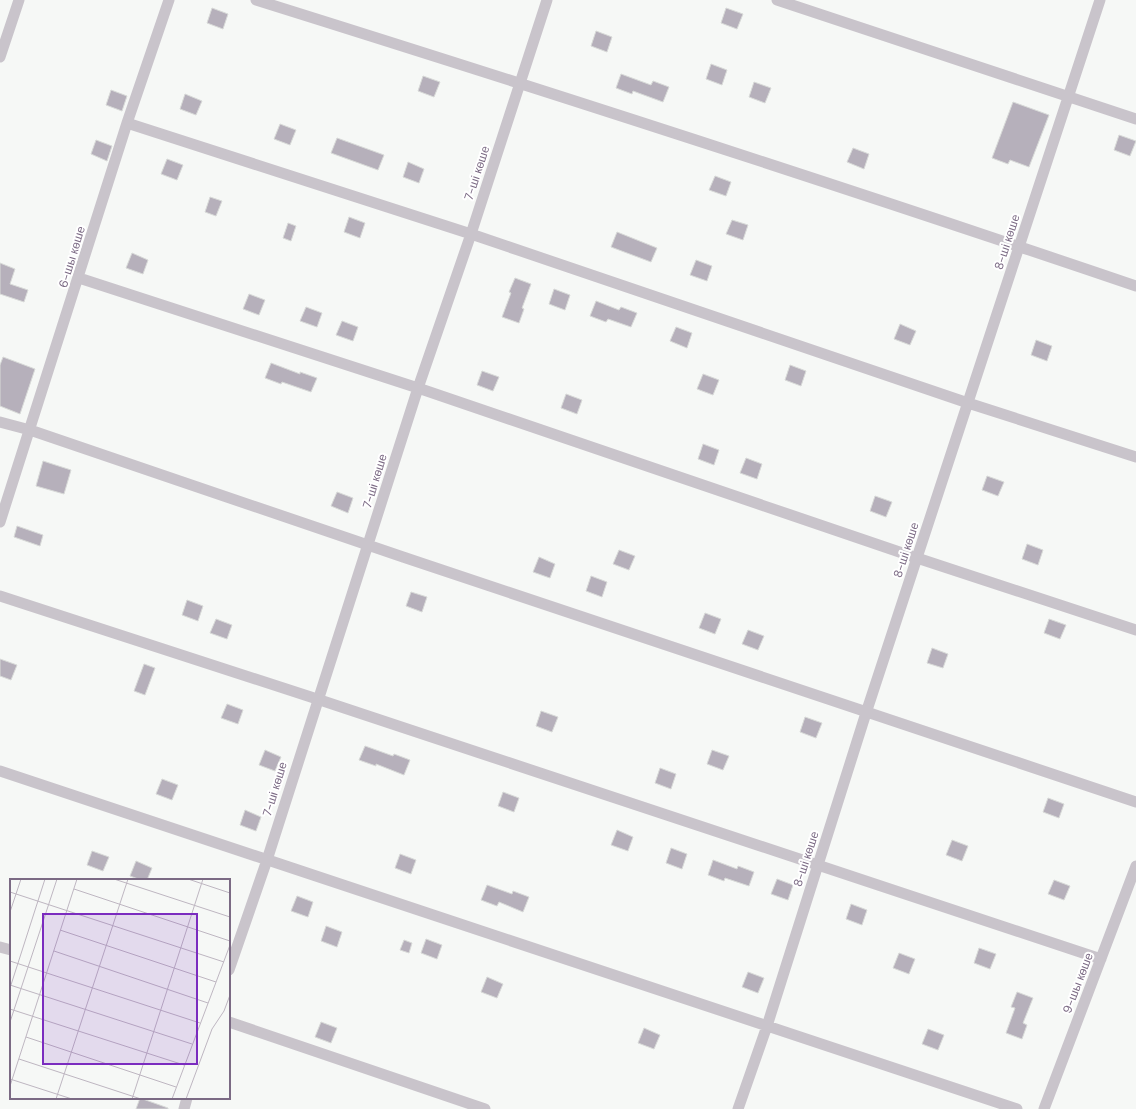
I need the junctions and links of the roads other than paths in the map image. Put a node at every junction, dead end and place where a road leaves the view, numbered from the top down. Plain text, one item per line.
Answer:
1 (19, 0) edge
2 (169, 0) edge
3 (256, 0) edge
4 (547, 0) edge
5 (778, 0) edge
6 (1100, 0) edge
7 (0, 58) edge
8 (520, 83) junction
9 (1069, 97) junction
10 (1136, 119) edge
11 (127, 123) junction
12 (470, 234) junction
13 (1020, 246) junction
14 (79, 278) junction
15 (1136, 286) edge
16 (418, 388) junction
17 (968, 403) junction
18 (0, 422) edge
19 (30, 430) junction
20 (1136, 457) edge
21 (0, 522) edge
22 (368, 546) junction
23 (917, 558) junction
24 (0, 596) edge
25 (1136, 630) edge
26 (317, 699) junction
27 (866, 713) junction
28 (0, 771) edge
29 (1136, 802) edge
30 (267, 860) junction
31 (818, 866) junction
32 (1136, 866) edge
33 (0, 947) edge
34 (10, 950) edge
35 (1101, 959) junction
36 (230, 967) edge
37 (230, 1022) edge
38 (767, 1026) junction
39 (187, 1099) edge
40 (184, 1109) edge
41 (485, 1109) edge
42 (738, 1109) edge
43 (1017, 1109) edge
44 (1044, 1109) edge

1 - 7 lane
2 - 11 lane, 6-шы көше
3 - 8 lane
4 - 8 lane, 7-ші көше
5 - 9 lane
6 - 9 lane, 8-ші көше
8 - 12 lane, 7-ші көше
8 - 13 lane
9 - 10 lane
9 - 13 lane, 8-ші көше
11 - 12 lane
11 - 14 lane, 6-шы көше
12 - 16 lane, 7-ші көше
12 - 17 lane
13 - 15 lane
13 - 17 lane, 8-ші көше
14 - 16 lane
14 - 19 lane, 6-шы көше
16 - 22 lane, 7-ші көше
16 - 23 lane
17 - 20 lane
17 - 23 lane, 8-ші көше
18 - 19 lane
19 - 21 lane, 6-шы көше
19 - 22 lane
22 - 26 lane, 7-ші көше
22 - 27 lane
23 - 25 lane
23 - 27 lane, 8-ші көше
24 - 26 lane
26 - 30 lane, 7-ші көше
26 - 31 lane
27 - 29 lane
27 - 31 lane, 8-ші көше
28 - 30 lane
30 - 36 lane, 7-ші көше
30 - 38 lane
31 - 35 lane
31 - 38 lane, 8-ші көше
32 - 35 lane, 9-шы көше
33 - 34 lane
35 - 44 lane, 9-шы көше
37 - 41 lane
38 - 42 lane, 8-ші көше
38 - 43 lane
39 - 40 lane

